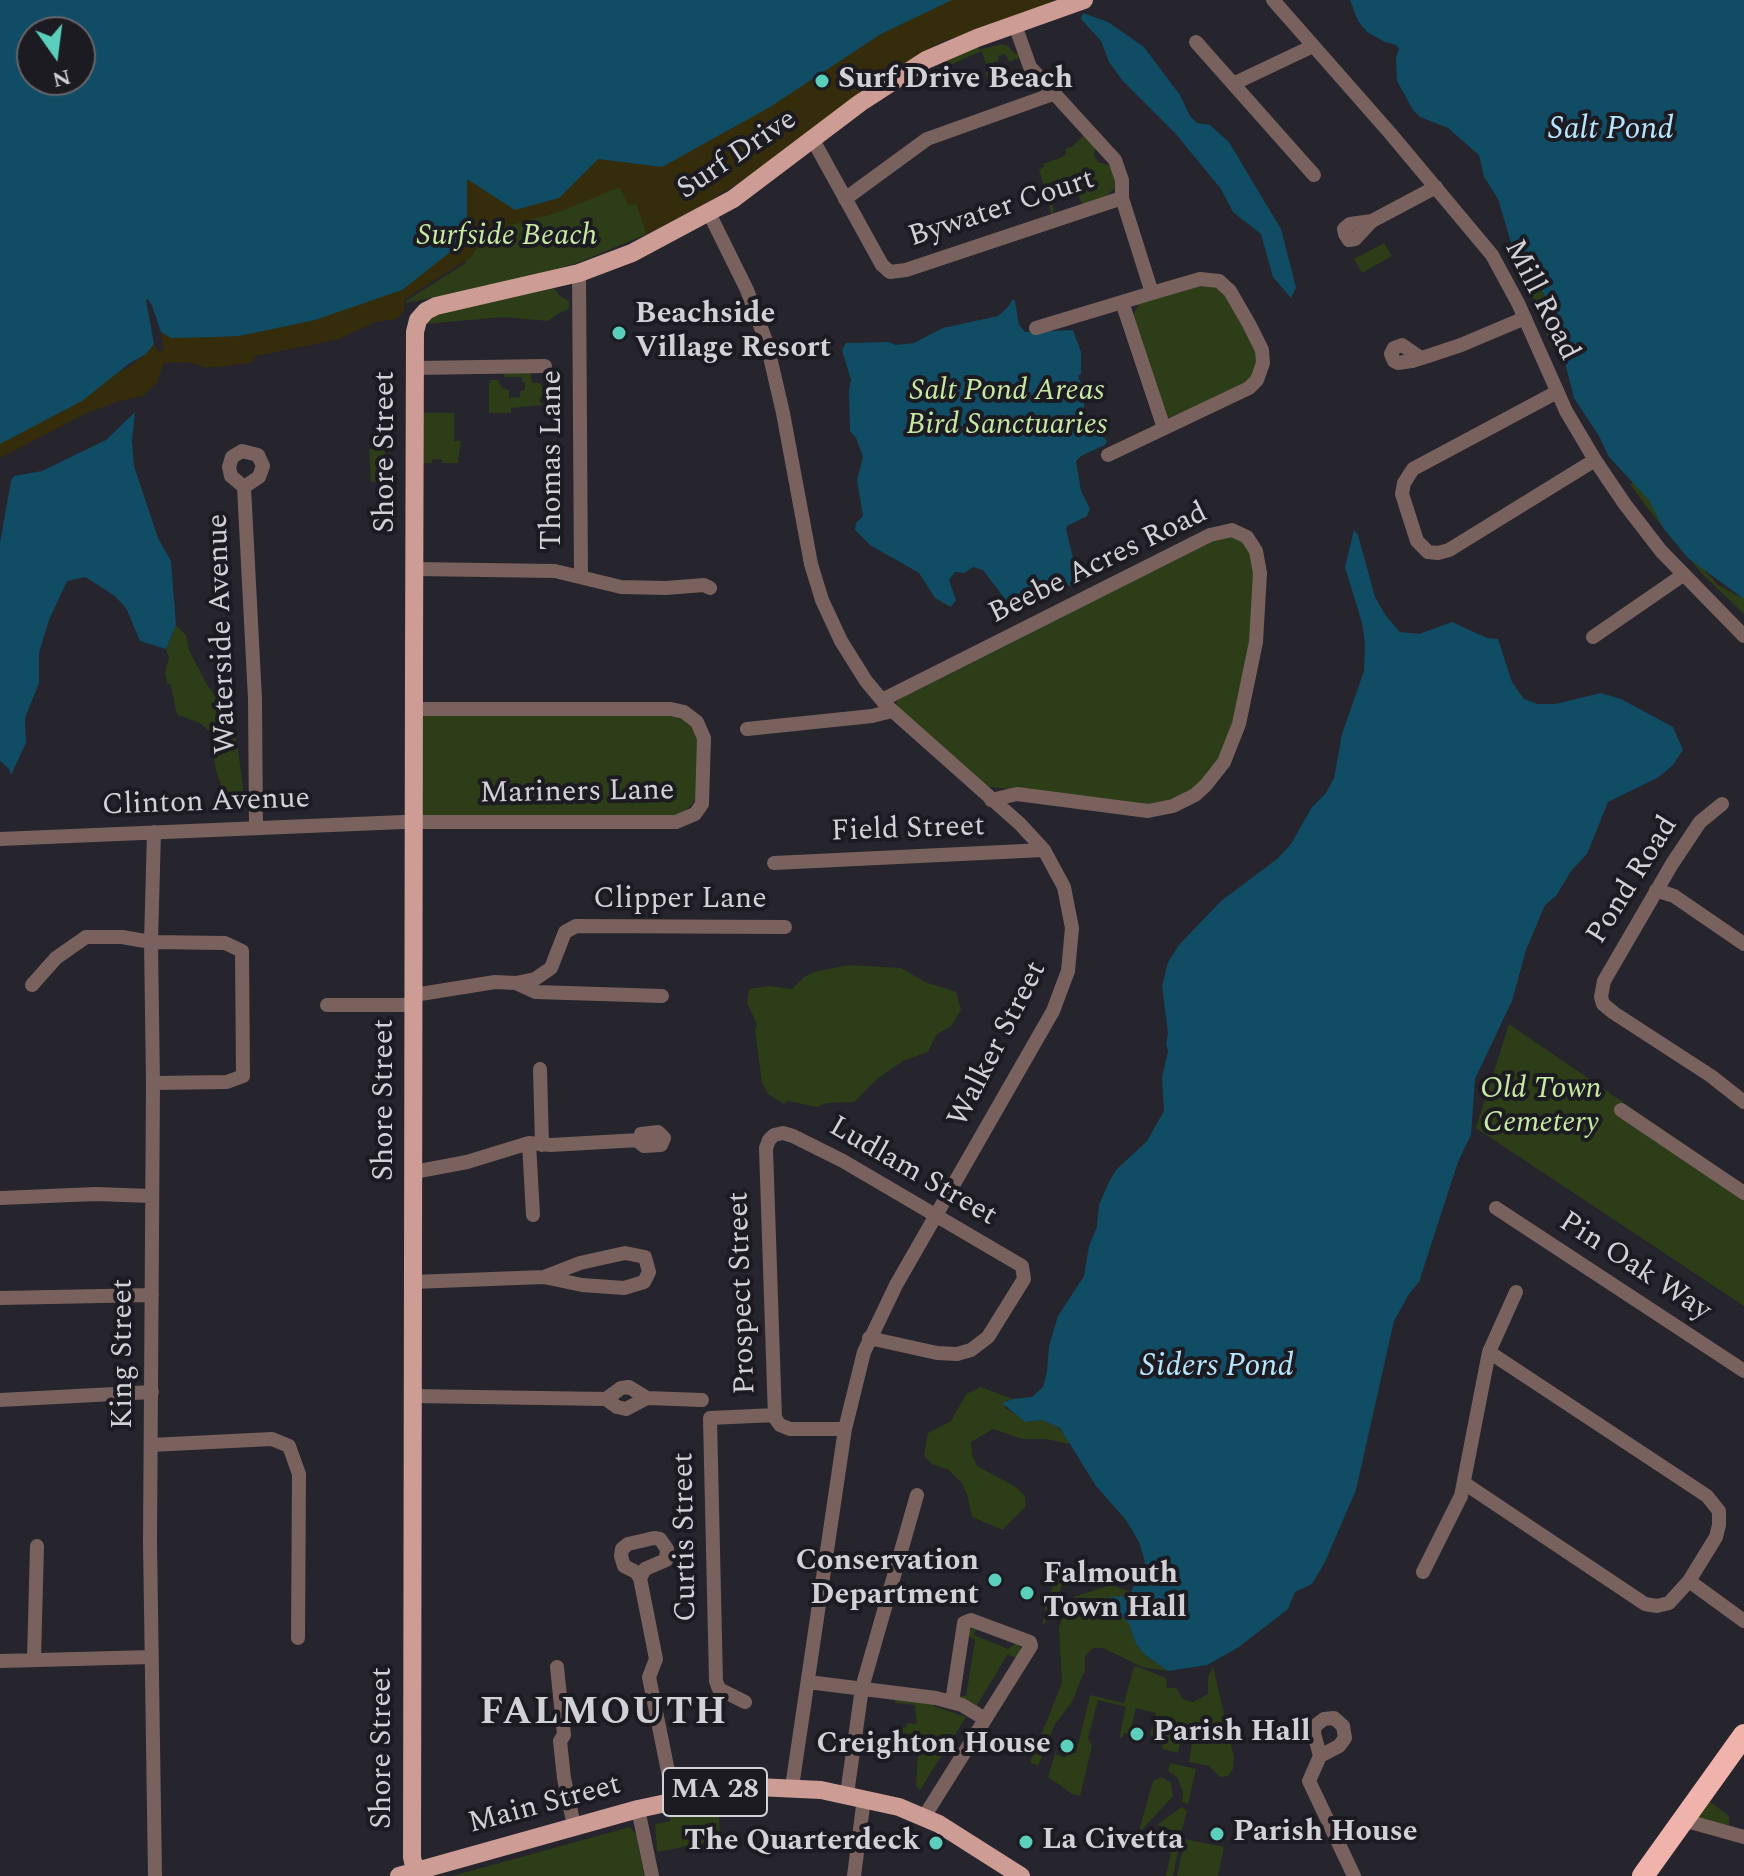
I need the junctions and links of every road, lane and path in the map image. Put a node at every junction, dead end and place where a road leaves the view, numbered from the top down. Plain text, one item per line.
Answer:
1 (1084, 0) edge
2 (1273, 0) edge
3 (1015, 25) junction
4 (1196, 42) dead end
5 (1313, 46) junction
6 (1235, 83) junction
7 (1053, 94) junction
8 (813, 140) junction
9 (1314, 175) dead end
10 (1436, 187) junction
11 (1122, 198) junction
12 (845, 199) junction
13 (709, 213) junction
14 (1372, 221) dead end
15 (579, 273) junction
16 (1152, 293) junction
17 (1122, 302) junction
18 (1525, 318) junction
19 (416, 328) joint
20 (1036, 328) dead end
21 (1421, 358) dead end
22 (545, 366) dead end
23 (415, 368) junction
24 (1557, 392) junction
25 (1164, 428) junction
26 (1108, 455) dead end
27 (1595, 460) junction
28 (244, 487) dead end
29 (414, 569) junction
30 (1683, 575) junction
31 (581, 577) junction
32 (710, 588) dead end
33 (1744, 636) edge
34 (1593, 637) dead end
35 (887, 706) junction
36 (415, 709) junction
37 (747, 729) dead end
38 (991, 800) junction
39 (1722, 804) dead end
40 (414, 823) junction
41 (256, 827) junction
42 (154, 832) junction
43 (0, 839) edge
44 (1044, 850) junction
45 (774, 863) dead end
46 (1656, 890) junction
47 (785, 927) dead end
48 (151, 942) junction
49 (1744, 944) edge
50 (516, 983) junction
51 (32, 985) dead end
52 (662, 996) dead end
53 (414, 1000) junction
54 (327, 1005) dead end
55 (540, 1069) dead end
56 (153, 1083) junction
57 (1744, 1102) edge
58 (1621, 1110) dead end
59 (639, 1140) dead end
60 (769, 1140) joint
61 (536, 1144) junction
62 (414, 1172) junction
63 (1744, 1193) edge
64 (151, 1196) junction
65 (0, 1198) edge
66 (1496, 1208) dead end
67 (533, 1215) dead end
68 (935, 1216) junction
69 (544, 1277) junction
70 (413, 1282) junction
71 (1516, 1292) dead end
72 (152, 1295) junction
73 (0, 1298) edge
74 (869, 1338) junction
75 (1489, 1352) junction
76 (1744, 1371) edge
77 (152, 1392) junction
78 (413, 1396) junction
79 (0, 1400) edge
80 (702, 1400) dead end
81 (775, 1415) junction
82 (845, 1429) junction
83 (151, 1445) junction
84 (1464, 1483) junction
85 (917, 1495) dead end
86 (37, 1546) dead end
87 (1423, 1572) dead end
88 (640, 1578) dead end
89 (1689, 1581) junction
90 (1744, 1621) edge
91 (298, 1638) dead end
92 (152, 1657) junction
93 (34, 1659) junction
94 (0, 1661) edge
95 (557, 1667) dead end
96 (808, 1682) junction
97 (862, 1688) junction
98 (745, 1702) dead end
99 (952, 1702) junction
100 (985, 1719) junction
101 (1744, 1735) edge
102 (1320, 1756) dead end
103 (792, 1787) junction
104 (855, 1796) junction
105 (674, 1801) junction
106 (638, 1809) junction
107 (924, 1817) junction
108 (1683, 1820) junction
109 (574, 1826) junction
110 (1744, 1837) edge
111 (437, 1871) edge
112 (407, 1874) edge
113 (155, 1876) edge
114 (652, 1876) edge
115 (854, 1876) edge
116 (1020, 1876) edge
117 (1354, 1876) edge
118 (1643, 1876) edge

1 - 3 main road, Surf Drive
2 - 5 street, Mill Road
3 - 7 street, Bywater Court
3 - 8 main road, Surf Drive
4 - 6 street
5 - 6 street
5 - 10 street, Mill Road
6 - 9 street
7 - 11 street, Bywater Court
7 - 12 street
8 - 12 street, Bywater Court
8 - 13 main road, Surf Drive
10 - 14 street
10 - 18 street, Mill Road
11 - 12 street, Bywater Court
11 - 16 street
13 - 15 main road, Surf Drive
13 - 35 street, Walker Street
15 - 19 main road, Surf Drive
15 - 31 street, Thomas Lane
16 - 17 street
16 - 25 street
17 - 20 street
17 - 25 street
18 - 21 street
18 - 24 street, Mill Road
19 - 23 main road, Shore Street
22 - 23 street
23 - 29 main road, Shore Street
24 - 27 street, Mill Road
24 - 27 street
25 - 26 street
27 - 30 street, Mill Road
28 - 41 street, Waterside Avenue
29 - 31 street, Thomas Lane
29 - 36 main road, Shore Street
30 - 33 street, Mill Road
30 - 34 street
31 - 32 street
35 - 37 street, Beebe Acres Road
35 - 38 street, Walker Street
35 - 38 street, Beebe Acres Road
36 - 40 main road, Shore Street
36 - 40 street, Mariners Lane
38 - 44 street, Walker Street
39 - 46 street, Pond Road
40 - 41 street, Clinton Avenue
40 - 53 main road, Shore Street
41 - 42 street, Clinton Avenue
42 - 43 street, Clinton Avenue
42 - 48 street, King Street
44 - 45 street, Field Street
44 - 68 street, Walker Street
46 - 49 street
46 - 57 street, Pond Road
47 - 50 street, Clipper Lane
48 - 51 street
48 - 56 street, King Street
48 - 56 street
50 - 52 street
50 - 53 street, Clipper Lane
53 - 54 street, Clipper Lane
53 - 62 main road, Shore Street
55 - 61 street
56 - 64 street, King Street
58 - 63 street
59 - 61 street
60 - 68 street, Ludlam Street
60 - 81 street, Prospect Street
61 - 62 street
61 - 67 street
62 - 70 main road, Shore Street
64 - 65 street
64 - 72 street, King Street
66 - 76 street, Pin Oak Way
68 - 74 street, Walker Street
68 - 74 street, Ludlam Street
69 - 69 street
69 - 70 street
70 - 78 main road, Shore Street
71 - 75 street
72 - 73 street
72 - 77 street, King Street
74 - 82 street, Walker Street
75 - 84 street
75 - 89 street
77 - 79 street
77 - 83 street, King Street
78 - 80 street
78 - 112 main road, Shore Street
81 - 82 street, Prospect Street
81 - 98 street, Curtis Street
82 - 96 street, Walker Street
83 - 91 street
83 - 92 street, King Street
84 - 87 street
84 - 89 street
85 - 97 street
86 - 93 street
88 - 105 street
89 - 90 street
92 - 93 street
92 - 113 street, King Street
93 - 94 street
95 - 109 street
96 - 97 street
96 - 103 street, Walker Street
97 - 99 street
97 - 104 street
99 - 100 street
99 - 100 street
100 - 107 street
101 - 108 highway
102 - 117 street
103 - 104 main road, Main Street / MA 28
103 - 105 main road, Main Street / MA 28
104 - 107 main road, Main Street / MA 28
104 - 115 street
105 - 106 main road, Main Street / MA 28
106 - 109 main road, Main Street / MA 28
106 - 114 street
107 - 116 main road, Main Street / MA 28
108 - 110 street
108 - 118 highway
109 - 111 main road, Main Street / MA 28
111 - 112 main road, Main Street / MA 28

